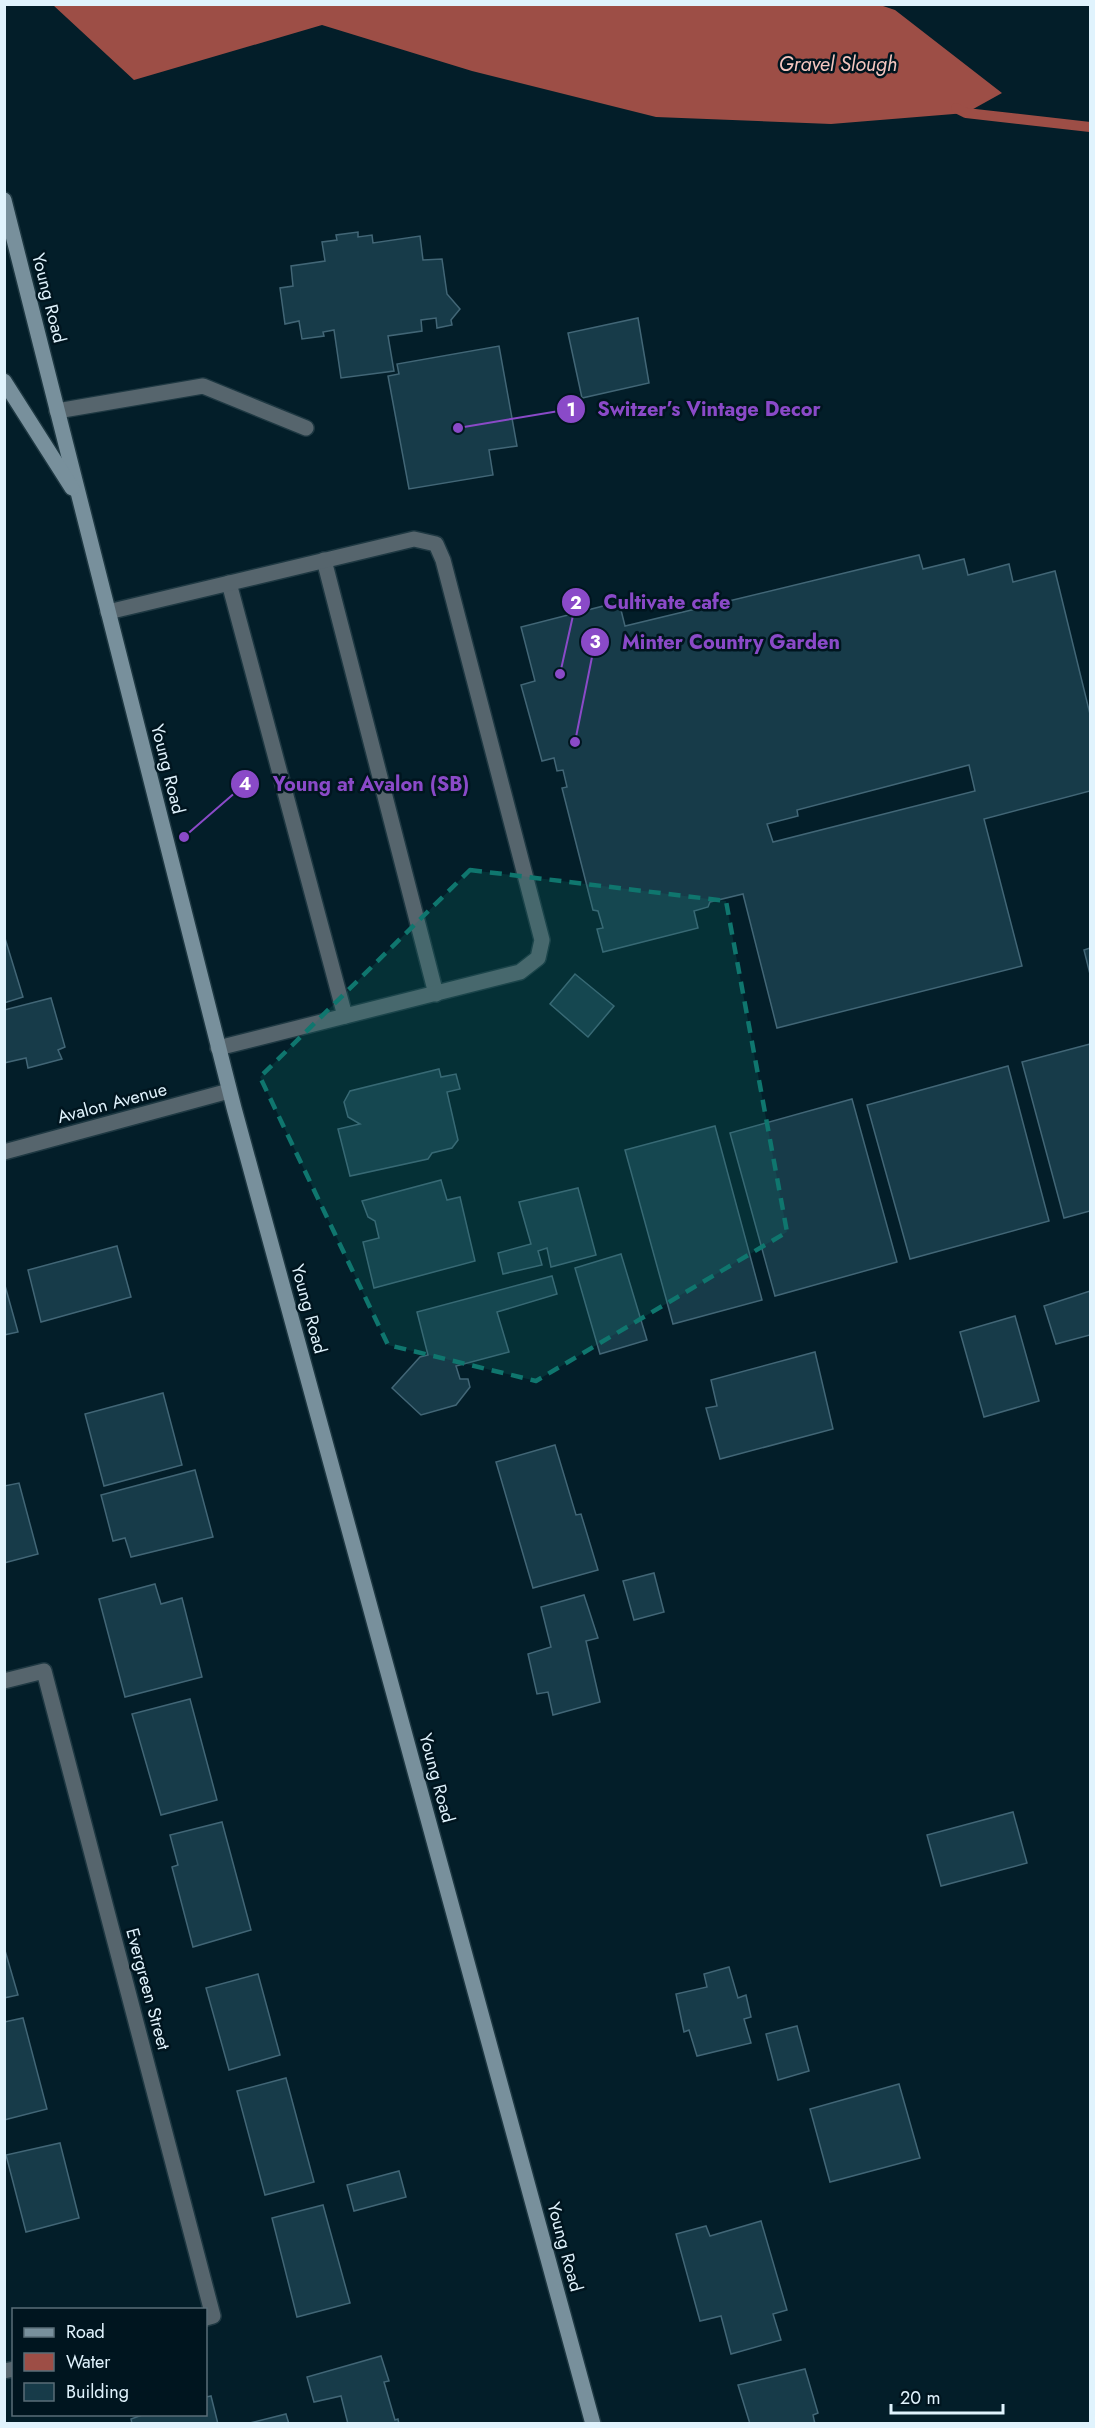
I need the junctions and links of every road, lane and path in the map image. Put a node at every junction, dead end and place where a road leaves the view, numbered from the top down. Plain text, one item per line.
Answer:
1 (5, 202) edge
2 (4, 381) edge
3 (57, 411) junction
4 (306, 428) dead end
5 (80, 500) junction
6 (324, 560) junction
7 (229, 583) junction
8 (108, 612) junction
9 (436, 994) junction
10 (345, 1016) junction
11 (218, 1048) junction
12 (229, 1091) junction
13 (4, 1152) edge
14 (4, 1681) edge
15 (207, 2308) edge
16 (593, 2424) edge

1 - 3 street, Young Road
2 - 5 street
3 - 4 street
3 - 5 street, Young Road
5 - 8 street, Young Road
6 - 7 street
6 - 9 street
6 - 9 street
7 - 8 street
7 - 10 street
8 - 11 street, Young Road
9 - 10 street
10 - 11 street
11 - 12 street, Young Road
12 - 13 street, Avalon Avenue
12 - 16 street, Young Road
14 - 15 street, Evergreen Street

